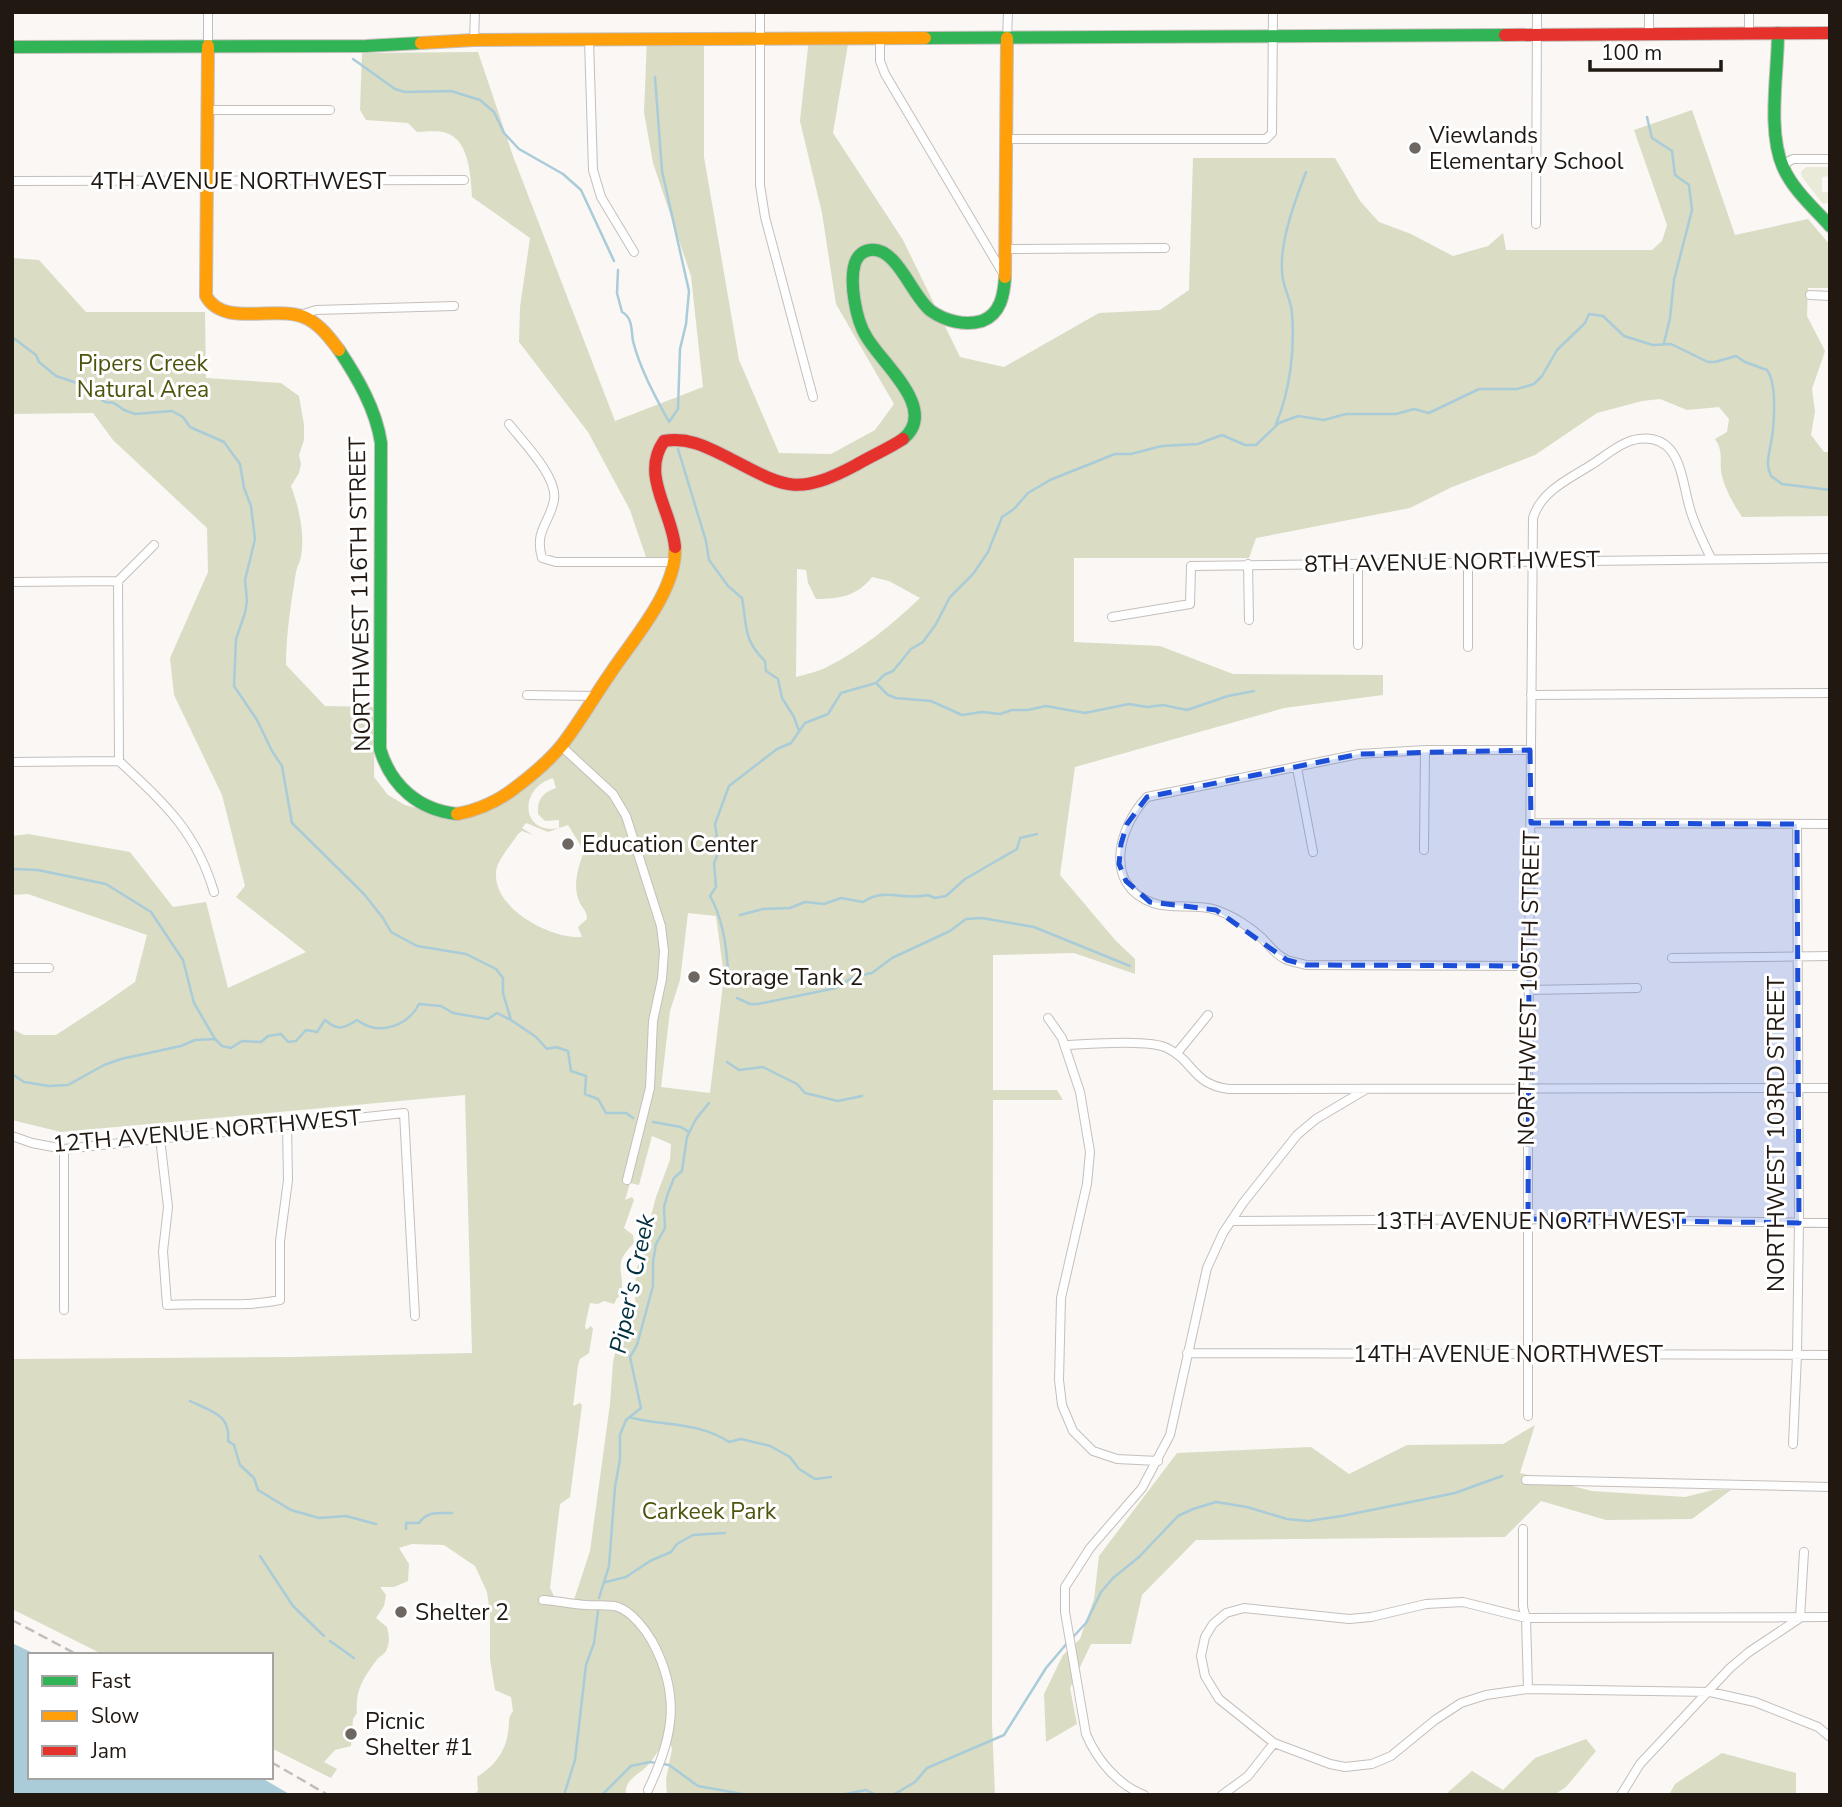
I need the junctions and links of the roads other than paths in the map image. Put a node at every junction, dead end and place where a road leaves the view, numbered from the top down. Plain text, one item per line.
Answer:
1 (208, 12) edge
2 (475, 12) edge
3 (760, 12) edge
4 (1008, 12) edge
5 (1273, 12) edge
6 (1537, 12) edge
7 (1649, 12) edge
8 (1749, 12) edge
9 (1778, 33) junction
10 (1830, 33) edge
11 (1537, 34) junction
12 (1749, 34) junction
13 (1649, 35) junction
14 (1272, 37) junction
15 (880, 38) junction
16 (1007, 38) junction
17 (760, 39) junction
18 (474, 40) junction
19 (589, 40) junction
20 (208, 46) junction
21 (12, 47) edge
22 (207, 110) junction
23 (330, 110) dead end
24 (1006, 139) junction
25 (1830, 159) edge
26 (1782, 165) junction
27 (464, 180) dead end
28 (12, 181) edge
29 (206, 181) junction
30 (1536, 224) dead end
31 (1830, 226) edge
32 (1165, 248) dead end
33 (1005, 249) junction
34 (634, 252) dead end
35 (1005, 277) junction
36 (1810, 295) dead end
37 (1830, 296) edge
38 (454, 306) dead end
39 (298, 316) junction
40 (813, 397) dead end
41 (509, 424) dead end
42 (154, 545) dead end
43 (1711, 558) junction
44 (1830, 558) edge
45 (1533, 561) junction
46 (673, 562) junction
47 (1468, 562) junction
48 (1248, 564) junction
49 (1358, 564) junction
50 (118, 581) junction
51 (12, 582) edge
52 (1112, 617) dead end
53 (1250, 620) dead end
54 (1358, 645) dead end
55 (1468, 647) dead end
56 (1830, 692) edge
57 (527, 695) dead end
58 (1531, 695) junction
59 (595, 696) junction
60 (561, 747) junction
61 (1425, 750) junction
62 (1530, 750) junction
63 (118, 761) junction
64 (12, 762) edge
65 (1297, 768) junction
66 (1531, 823) junction
67 (1797, 824) junction
68 (1830, 824) edge
69 (1424, 850) dead end
70 (1313, 852) dead end
71 (214, 892) dead end
72 (1797, 956) junction
73 (1830, 956) edge
74 (1672, 958) dead end
75 (1529, 965) junction
76 (12, 968) edge
77 (49, 968) dead end
78 (1637, 988) dead end
79 (1529, 990) junction
80 (1208, 1015) dead end
81 (1048, 1018) dead end
82 (1065, 1045) junction
83 (1177, 1054) junction
84 (1528, 1088) junction
85 (1797, 1088) junction
86 (1830, 1088) edge
87 (1365, 1090) junction
88 (287, 1125) junction
89 (12, 1136) edge
90 (160, 1138) junction
91 (64, 1149) junction
92 (627, 1180) dead end
93 (1528, 1219) junction
94 (1231, 1221) junction
95 (1799, 1223) junction
96 (1830, 1223) edge
97 (64, 1310) dead end
98 (415, 1316) dead end
99 (1187, 1353) junction
100 (1528, 1355) junction
101 (1797, 1355) junction
102 (1830, 1355) edge
103 (1528, 1416) dead end
104 (1793, 1444) dead end
105 (1158, 1461) junction
106 (1526, 1480) dead end
107 (1830, 1487) edge
108 (1523, 1529) dead end
109 (1804, 1552) dead end
110 (543, 1600) dead end
111 (1830, 1617) edge
112 (1526, 1618) junction
113 (1800, 1618) junction
114 (1528, 1689) junction
115 (1710, 1692) junction
116 (1830, 1737) edge
117 (1273, 1743) junction
118 (648, 1790) dead end
119 (1144, 1795) edge
120 (1222, 1795) edge
121 (1621, 1795) edge

1 - 20 street
2 - 18 street
3 - 17 street
4 - 16 street
5 - 14 street
6 - 11 street
7 - 13 street
8 - 12 street
9 - 10 street
9 - 12 street
9 - 26 street
11 - 13 street
11 - 14 street
11 - 30 street
12 - 13 street
14 - 16 street
14 - 24 street
15 - 16 street
15 - 17 street
15 - 35 street
16 - 24 street
17 - 19 street
17 - 40 street
18 - 19 street
18 - 20 street
19 - 34 street
20 - 21 street
20 - 22 street
22 - 23 street
22 - 29 street
24 - 33 street
25 - 26 street
26 - 31 street
27 - 29 street, 4TH AVENUE NORTHWEST
28 - 29 street, 4TH AVENUE NORTHWEST
29 - 39 street
32 - 33 street
33 - 35 street
35 - 46 street
36 - 37 street
38 - 39 street
39 - 60 street, NORTHWEST 116TH STREET
41 - 46 street
42 - 50 street
43 - 44 street, 8TH AVENUE NORTHWEST
43 - 45 street, 8TH AVENUE NORTHWEST
43 - 45 street, NORTHWEST 105TH STREET
45 - 47 street, 8TH AVENUE NORTHWEST
45 - 58 street, NORTHWEST 105TH STREET
46 - 59 street, NORTHWEST 116TH STREET
47 - 49 street, 8TH AVENUE NORTHWEST
47 - 55 street
48 - 49 street, 8TH AVENUE NORTHWEST
48 - 52 street, 8TH AVENUE NORTHWEST
48 - 53 street
49 - 54 street
50 - 51 street
50 - 63 street
56 - 58 street
57 - 59 street
58 - 62 street, NORTHWEST 105TH STREET
59 - 60 street, NORTHWEST 116TH STREET
60 - 92 street
61 - 62 street
61 - 65 street
61 - 69 street
62 - 66 street, NORTHWEST 105TH STREET
63 - 64 street
63 - 71 street
65 - 70 street
65 - 75 street
66 - 67 street
66 - 75 street, NORTHWEST 105TH STREET
67 - 68 street
67 - 72 street, NORTHWEST 103RD STREET
72 - 73 street
72 - 74 street
72 - 85 street, NORTHWEST 103RD STREET
75 - 79 street, NORTHWEST 105TH STREET
76 - 77 street
78 - 79 street
79 - 84 street, NORTHWEST 105TH STREET
80 - 83 street
81 - 82 street
82 - 83 street
82 - 105 street
83 - 87 street
84 - 85 street
84 - 87 street
84 - 93 street, NORTHWEST 105TH STREET
85 - 86 street
85 - 95 street, NORTHWEST 103RD STREET
87 - 94 street
88 - 90 street, 12TH AVENUE NORTHWEST
88 - 90 street
88 - 98 street, 12TH AVENUE NORTHWEST
89 - 91 street, 12TH AVENUE NORTHWEST
90 - 91 street, 12TH AVENUE NORTHWEST
91 - 97 street
93 - 94 street, 13TH AVENUE NORTHWEST
93 - 95 street, 13TH AVENUE NORTHWEST
93 - 100 street, NORTHWEST 105TH STREET
94 - 99 street
95 - 96 street, 13TH AVENUE NORTHWEST
95 - 101 street, NORTHWEST 103RD STREET
99 - 100 street, 14TH AVENUE NORTHWEST
99 - 105 street
100 - 101 street, 14TH AVENUE NORTHWEST
100 - 103 street, NORTHWEST 105TH STREET
101 - 102 street, 14TH AVENUE NORTHWEST
101 - 104 street, NORTHWEST 103RD STREET
105 - 119 street
106 - 107 street
108 - 112 street
109 - 113 street
110 - 118 street
111 - 113 street
112 - 113 street
112 - 114 street
112 - 117 street
113 - 115 street
114 - 115 street
114 - 117 street
115 - 116 street
115 - 121 street
117 - 120 street

